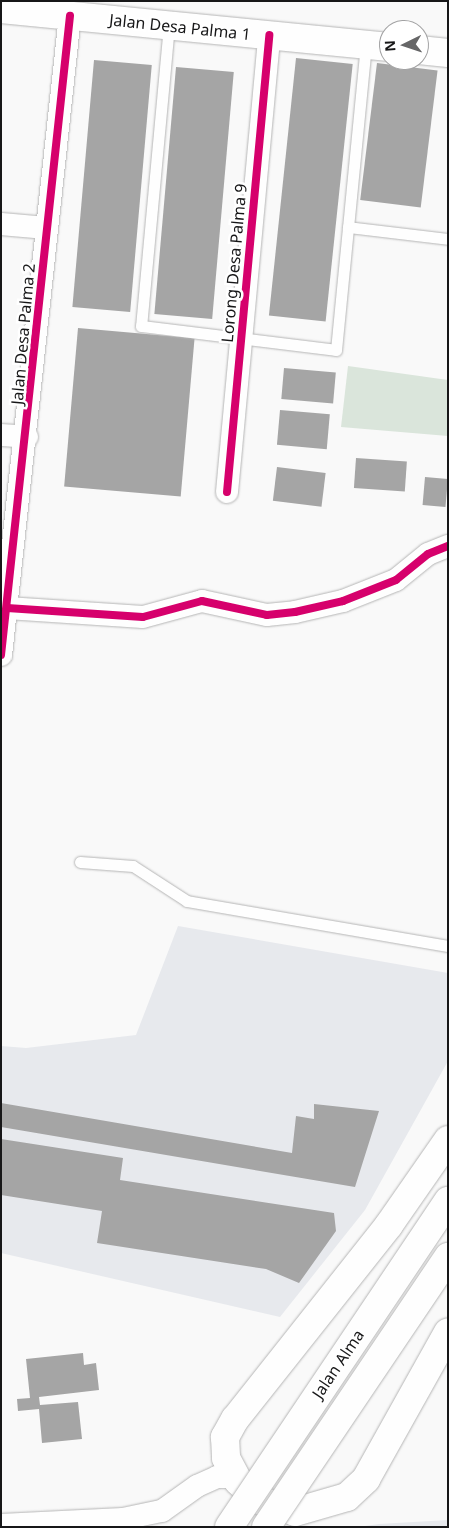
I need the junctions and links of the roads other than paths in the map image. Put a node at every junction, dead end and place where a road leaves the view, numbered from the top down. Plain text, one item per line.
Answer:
1 (1, 9) edge
2 (70, 16) junction
3 (170, 25) junction
4 (269, 35) junction
5 (378, 46) edge
6 (429, 51) edge
7 (448, 53) edge
8 (1, 224) edge
9 (348, 227) junction
10 (47, 228) junction
11 (448, 238) edge
12 (241, 338) junction
13 (1, 435) edge
14 (27, 437) junction
15 (227, 492) dead end
16 (448, 546) edge
17 (6, 608) junction
18 (1, 655) edge
19 (80, 862) dead end
20 (448, 946) edge
21 (448, 1140) edge
22 (448, 1201) edge
23 (448, 1257) edge
24 (448, 1332) edge
25 (236, 1477) junction
26 (1, 1525) edge
27 (229, 1527) edge
28 (266, 1527) edge

1 - 2 main road, Jalan Desa Palma 1
2 - 3 main road, Jalan Desa Palma 1
2 - 10 street, Jalan Desa Palma 2
3 - 4 main road, Jalan Desa Palma 1
3 - 12 lane
4 - 5 main road, Jalan Desa Palma 1
4 - 12 street, Lorong Desa Palma 9
5 - 9 lane
6 - 7 main road
8 - 10 street
9 - 11 lane
9 - 12 lane
10 - 14 street, Jalan Desa Palma 2
12 - 15 street, Lorong Desa Palma 9
13 - 14 street
14 - 17 street, Jalan Desa Palma 2
16 - 17 street
17 - 18 street, Jalan Desa Palma 2
19 - 20 lane
21 - 25 main road
22 - 27 main road, Jalan Alma, bridge
23 - 28 main road, Jalan Alma, bridge
24 - 25 main road
25 - 26 street

